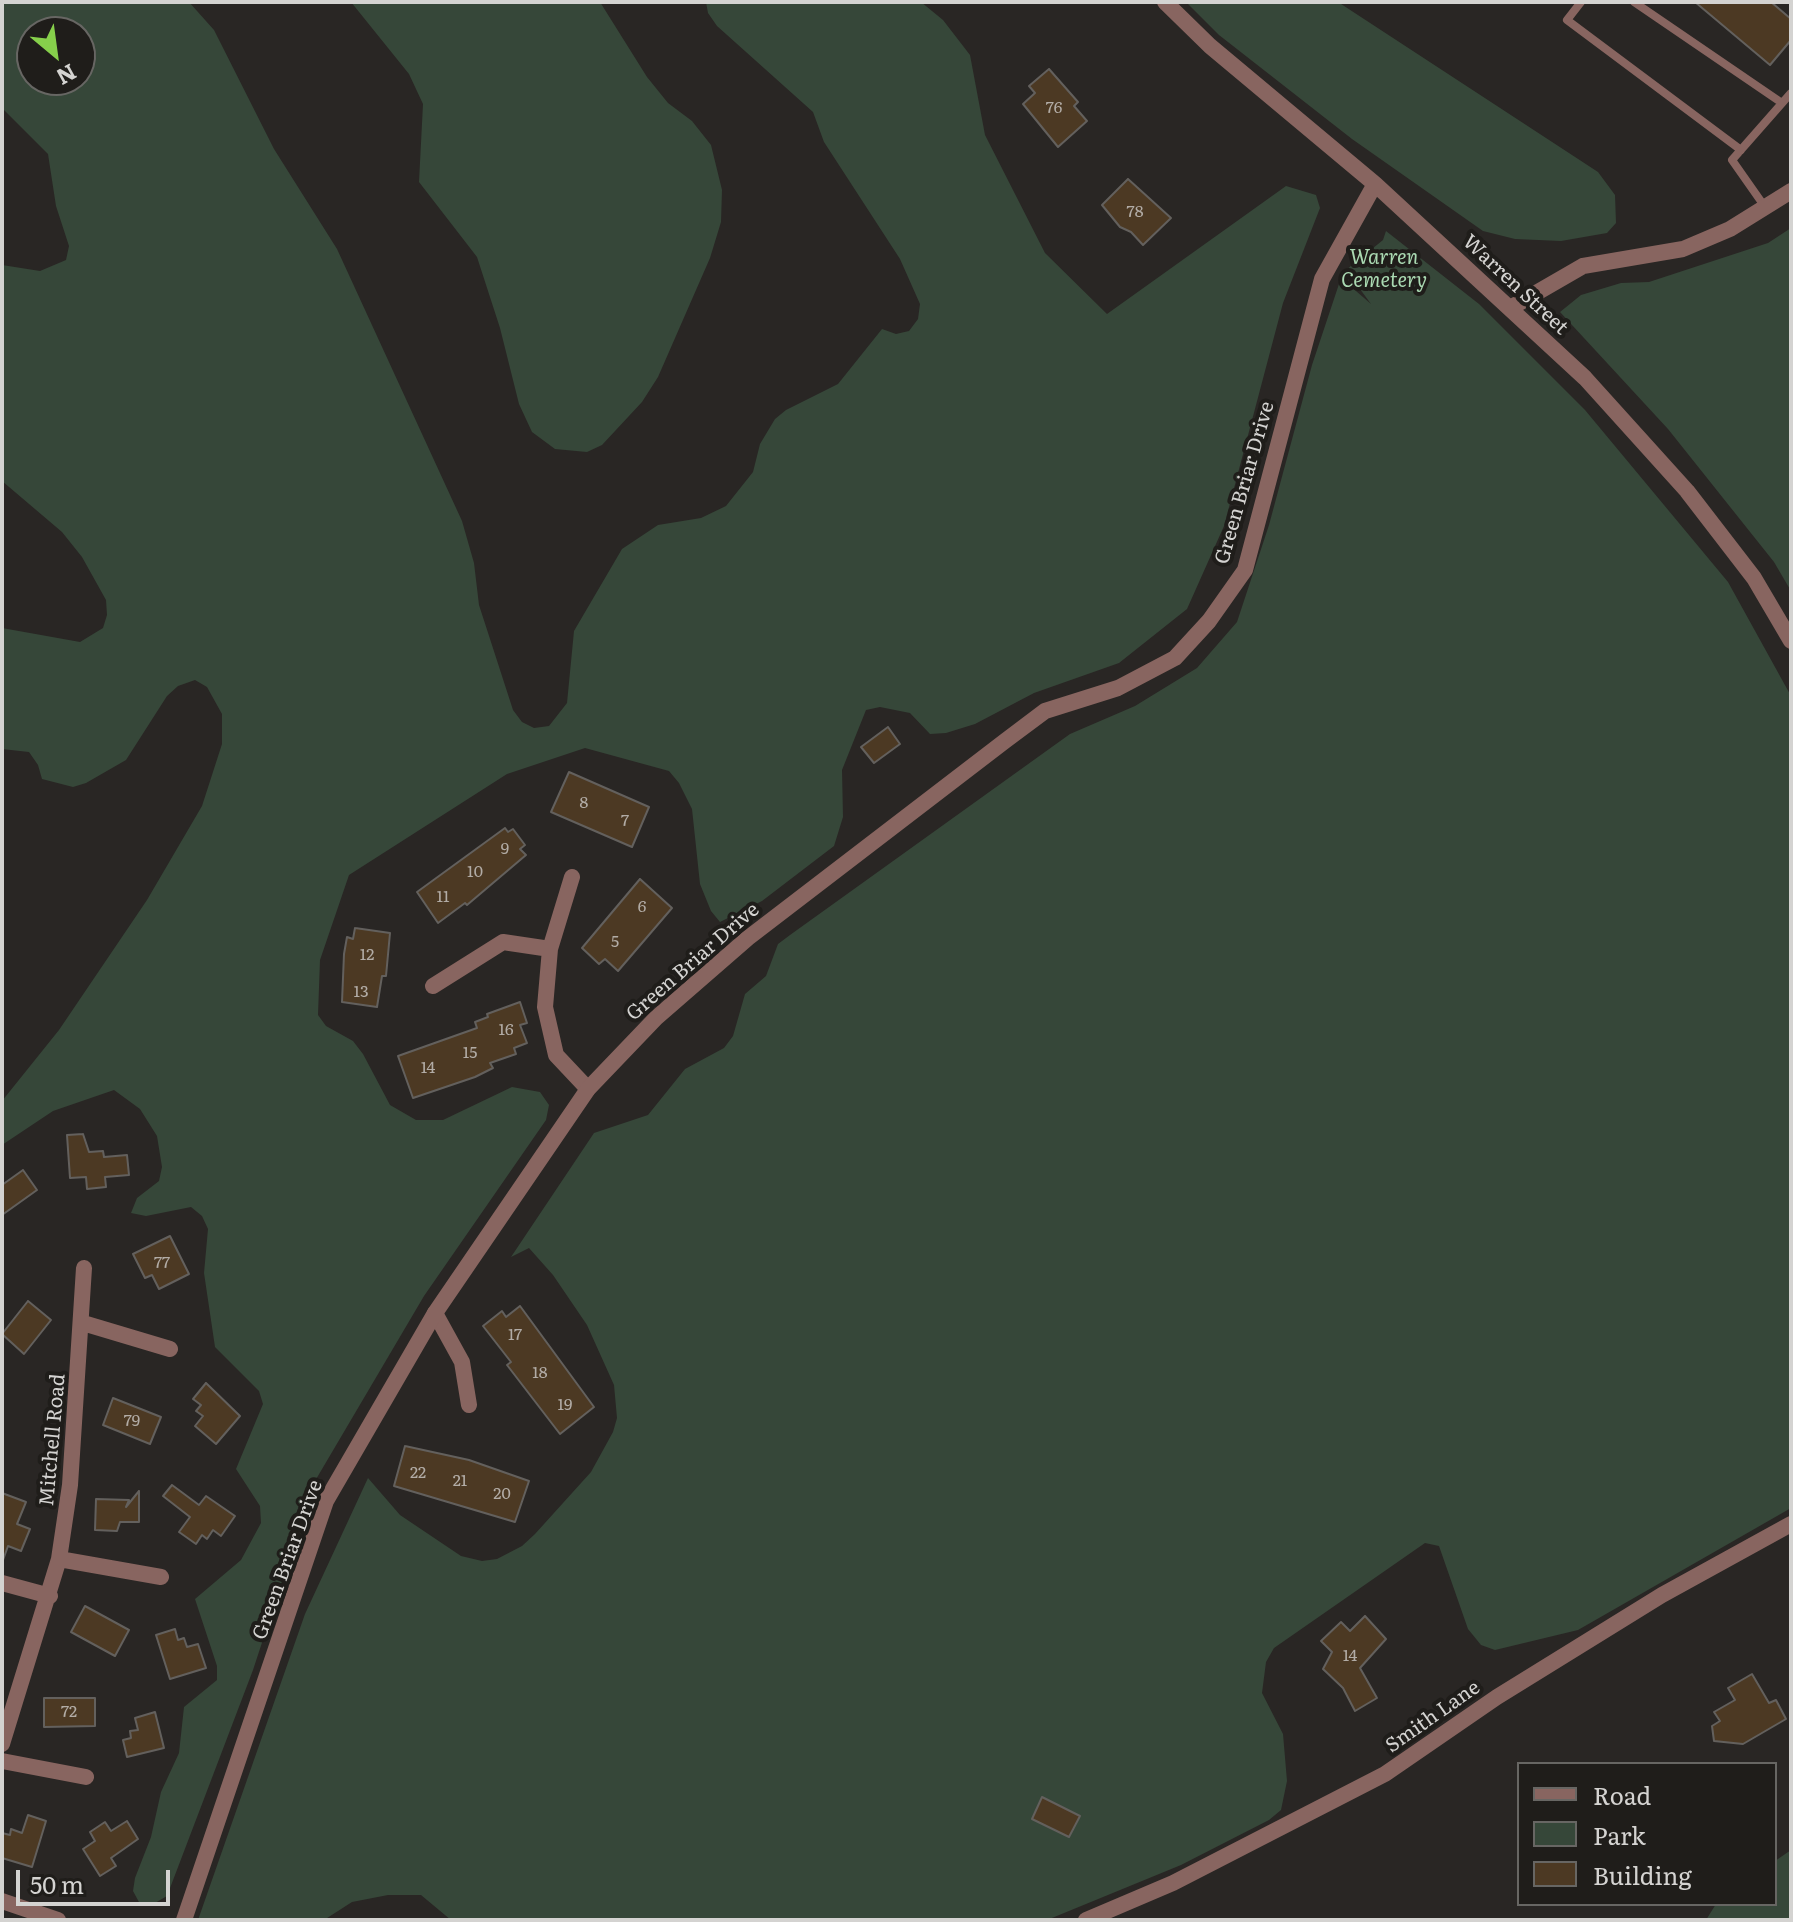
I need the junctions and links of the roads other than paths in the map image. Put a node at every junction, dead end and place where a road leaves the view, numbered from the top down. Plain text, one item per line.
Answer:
1 (1165, 2) edge
2 (1581, 2) edge
3 (1634, 2) edge
4 (1791, 93) edge
5 (1782, 103) junction
6 (1741, 150) junction
7 (1375, 184) junction
8 (1791, 191) edge
9 (1765, 207) junction
10 (1512, 307) junction
11 (1791, 641) edge
12 (572, 877) dead end
13 (550, 949) junction
14 (433, 986) dead end
15 (588, 1089) junction
16 (84, 1268) dead end
17 (435, 1313) junction
18 (83, 1323) junction
19 (170, 1349) dead end
20 (469, 1405) dead end
21 (1791, 1524) edge
22 (59, 1559) junction
23 (161, 1577) dead end
24 (2, 1583) edge
25 (50, 1596) junction
26 (2, 1744) edge
27 (2, 1761) edge
28 (86, 1777) dead end
29 (2, 1901) edge
30 (38, 1917) edge
31 (58, 1920) edge
32 (184, 1920) edge
33 (1086, 1920) edge

1 - 7 street, Warren Street
2 - 6 lane
3 - 5 lane
4 - 5 lane
5 - 6 lane
6 - 9 lane
7 - 10 street, Warren Street
7 - 15 street, Green Briar Drive
8 - 9 street
9 - 10 street
10 - 11 street, Warren Street
12 - 13 street
13 - 14 street
13 - 15 street
15 - 17 street, Green Briar Drive
16 - 18 street, Mitchell Road
17 - 20 street
17 - 32 street, Green Briar Drive
18 - 19 street
18 - 22 street, Mitchell Road
21 - 33 street, Smith Lane
22 - 23 street
22 - 25 street, Mitchell Road
24 - 25 street
25 - 26 street, Mitchell Road
27 - 28 street
29 - 30 street
30 - 31 street

